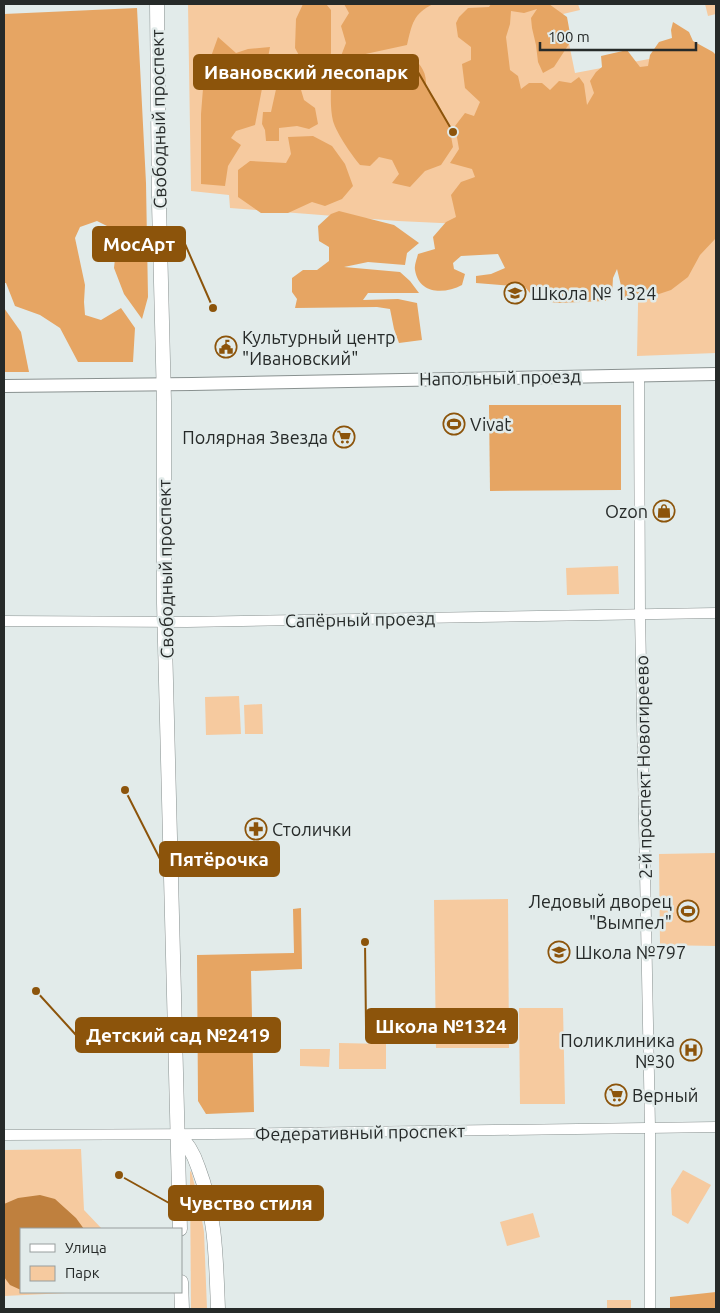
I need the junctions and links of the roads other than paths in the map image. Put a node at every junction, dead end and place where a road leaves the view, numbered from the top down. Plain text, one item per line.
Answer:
1 (157, 4) edge
2 (716, 374) edge
3 (639, 375) junction
4 (164, 384) junction
5 (4, 386) edge
6 (716, 613) edge
7 (640, 614) junction
8 (4, 621) edge
9 (165, 622) junction
10 (650, 1127) junction
11 (716, 1127) edge
12 (4, 1135) edge
13 (178, 1135) junction
14 (180, 1228) edge
15 (181, 1293) edge
16 (182, 1309) edge
17 (218, 1309) edge
18 (650, 1309) edge

1 - 4 main road, Свободный проспект
2 - 3 street, Напольный проезд
3 - 4 street, Напольный проезд
3 - 7 street, 2-й проспект Новогиреево
4 - 5 street, Напольный проезд
4 - 9 main road, Свободный проспект
6 - 7 street, Сапёрный проезд
7 - 9 street, Сапёрный проезд
7 - 10 street, 2-й проспект Новогиреево
8 - 9 street, Сапёрный проезд
9 - 13 main road, Свободный проспект
10 - 11 street, Федеративный проспект
10 - 13 street, Федеративный проспект
10 - 18 street, 2-й проспект Новогиреево
12 - 13 street, Федеративный проспект
13 - 14 main road, Свободный проспект
13 - 17 main road
15 - 16 main road

